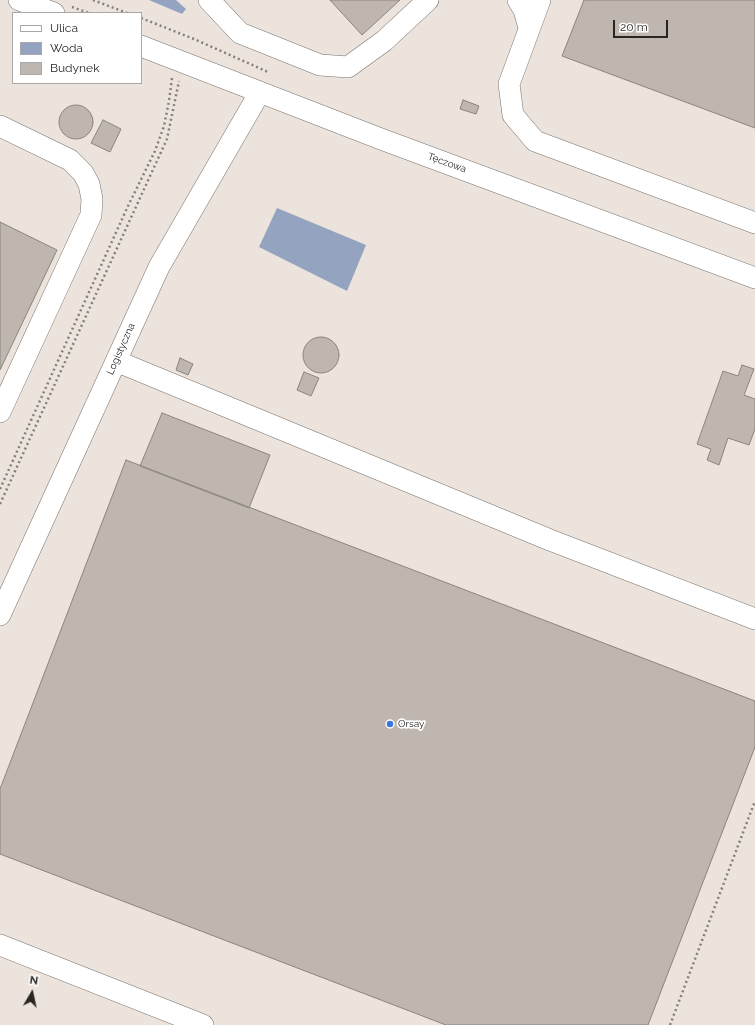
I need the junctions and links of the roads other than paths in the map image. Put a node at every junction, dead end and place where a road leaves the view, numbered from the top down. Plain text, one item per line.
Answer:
1 (19, 0) edge
2 (209, 0) edge
3 (428, 0) edge
4 (518, 0) edge
5 (540, 0) edge
6 (51, 12) edge
7 (529, 28) junction
8 (142, 46) edge
9 (260, 92) junction
10 (0, 126) edge
11 (755, 223) edge
12 (755, 278) edge
13 (116, 361) junction
14 (0, 412) edge
15 (0, 615) edge
16 (755, 618) edge
17 (0, 945) edge
18 (203, 1025) edge

1 - 6 street
2 - 3 street
4 - 7 street
5 - 7 street
7 - 11 street
8 - 9 street, Tęczowa
9 - 12 street, Tęczowa
9 - 13 street, Logistyczna
10 - 14 street
13 - 15 street, Logistyczna
13 - 16 street
17 - 18 street

